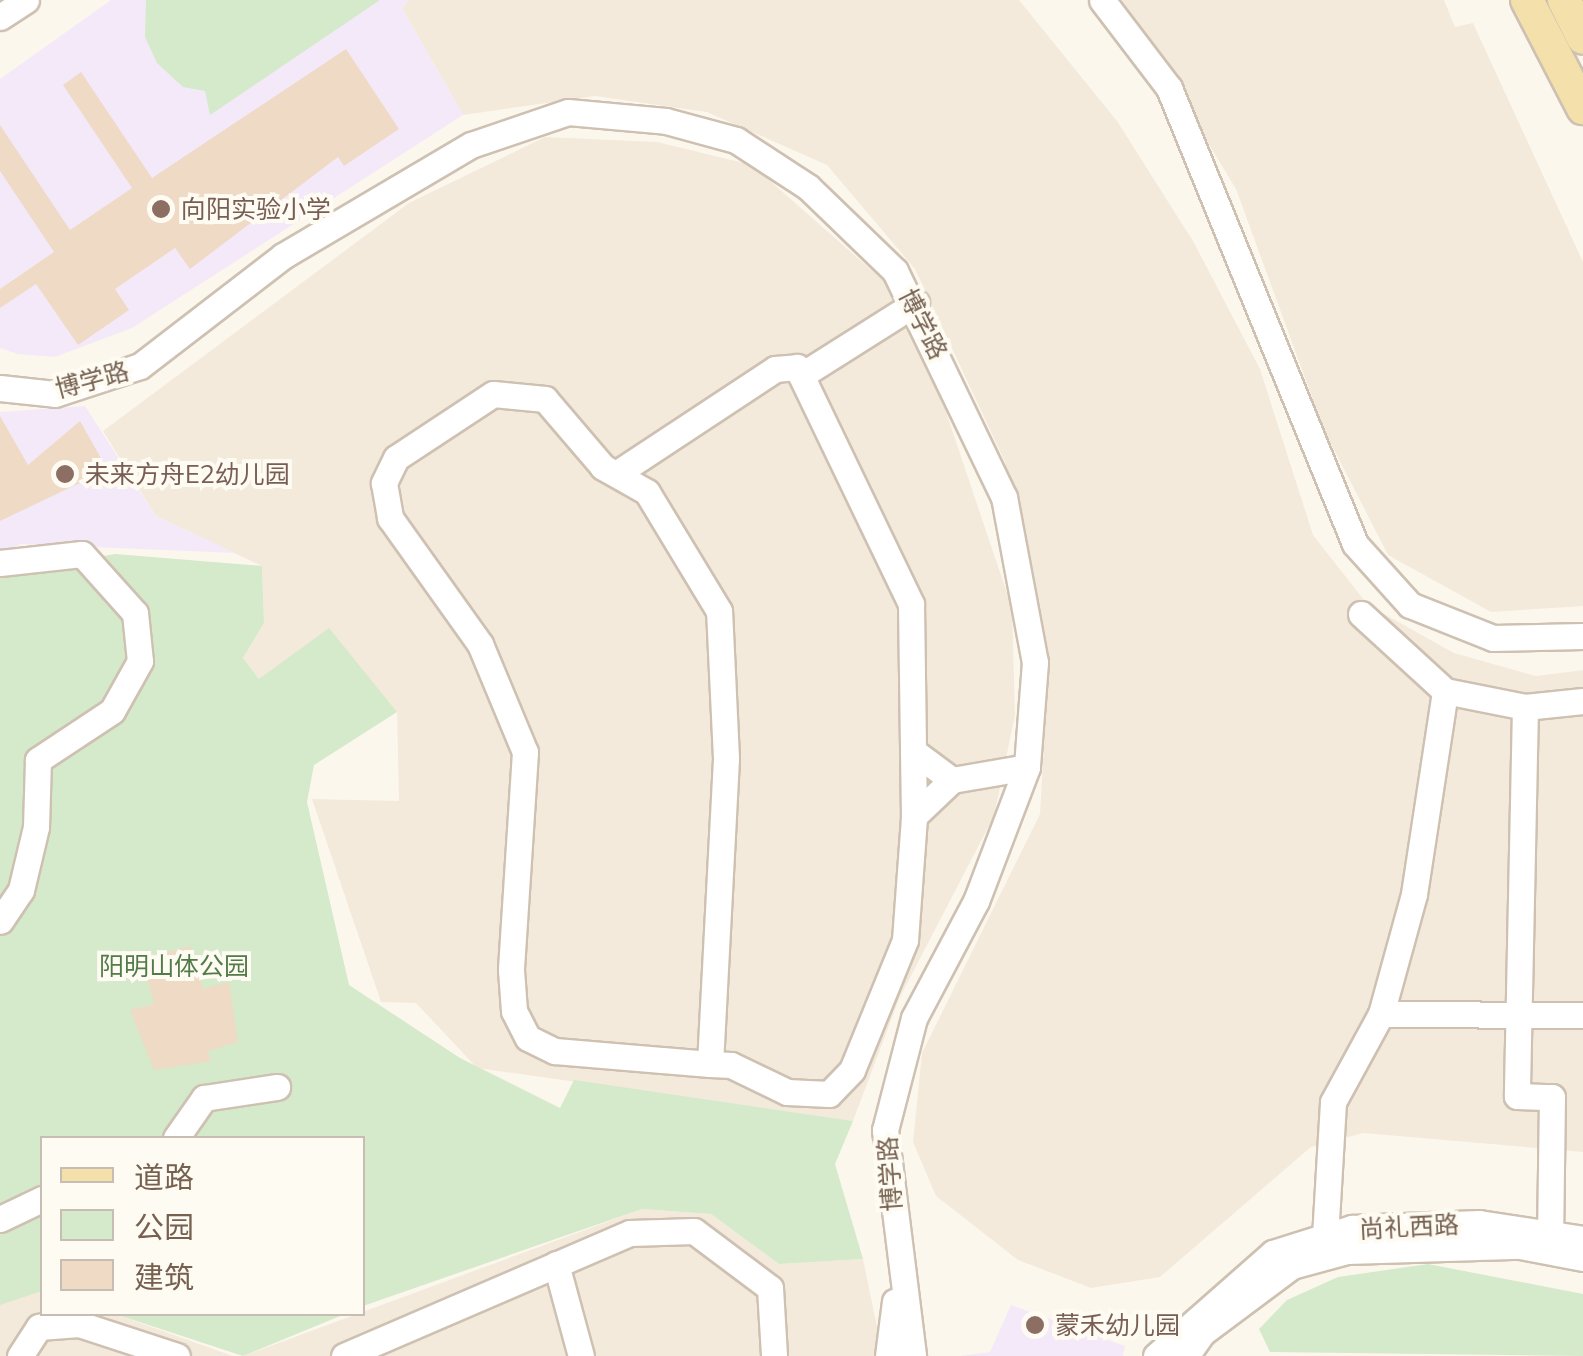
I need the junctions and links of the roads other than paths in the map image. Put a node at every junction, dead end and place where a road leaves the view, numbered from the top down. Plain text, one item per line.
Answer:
1 (26, 0) edge
2 (1102, 0) edge
3 (1527, 0) edge
4 (1564, 0) edge
5 (0, 17) edge
6 (1583, 38) edge
7 (1583, 108) edge
8 (916, 303) junction
9 (802, 375) junction
10 (0, 388) edge
11 (619, 472) junction
12 (0, 563) edge
13 (1360, 614) dead end
14 (1583, 636) edge
15 (1445, 691) junction
16 (1583, 702) edge
17 (1525, 707) junction
18 (913, 751) junction
19 (1028, 767) junction
20 (952, 780) junction
21 (914, 816) junction
22 (0, 921) edge
23 (1518, 1013) junction
24 (1381, 1014) junction
25 (1583, 1015) edge
26 (710, 1064) junction
27 (277, 1087) dead end
28 (177, 1136) edge
29 (40, 1200) edge
30 (0, 1219) edge
31 (1550, 1234) junction
32 (1326, 1237) junction
33 (1583, 1238) edge
34 (1583, 1258) edge
35 (556, 1264) junction
36 (898, 1274) junction
37 (20, 1356) edge
38 (176, 1356) edge
39 (344, 1356) edge
40 (581, 1356) edge
41 (774, 1356) edge
42 (888, 1356) edge
43 (913, 1356) edge
44 (1156, 1356) edge
45 (1186, 1356) edge

1 - 5 street
2 - 14 street
3 - 7 main road
4 - 6 main road
8 - 9 street
8 - 10 street, 博学路
8 - 19 street, 博学路
9 - 11 street
9 - 18 street
11 - 26 street
11 - 26 street
12 - 22 street
13 - 15 street
15 - 17 street
15 - 24 street
16 - 17 street
17 - 23 street
18 - 20 street
18 - 21 street
19 - 20 street
19 - 36 street, 博学路
20 - 21 street
21 - 26 street
23 - 24 street
23 - 25 street
23 - 31 street
24 - 32 street
27 - 28 street
29 - 30 street
31 - 32 street, 尚礼西路
31 - 33 street, 尚礼西路
32 - 44 street, 尚礼西路
34 - 45 street, 尚礼西路
35 - 39 street
35 - 40 street
35 - 41 street
36 - 42 street
36 - 43 street, 博学路
37 - 38 street

